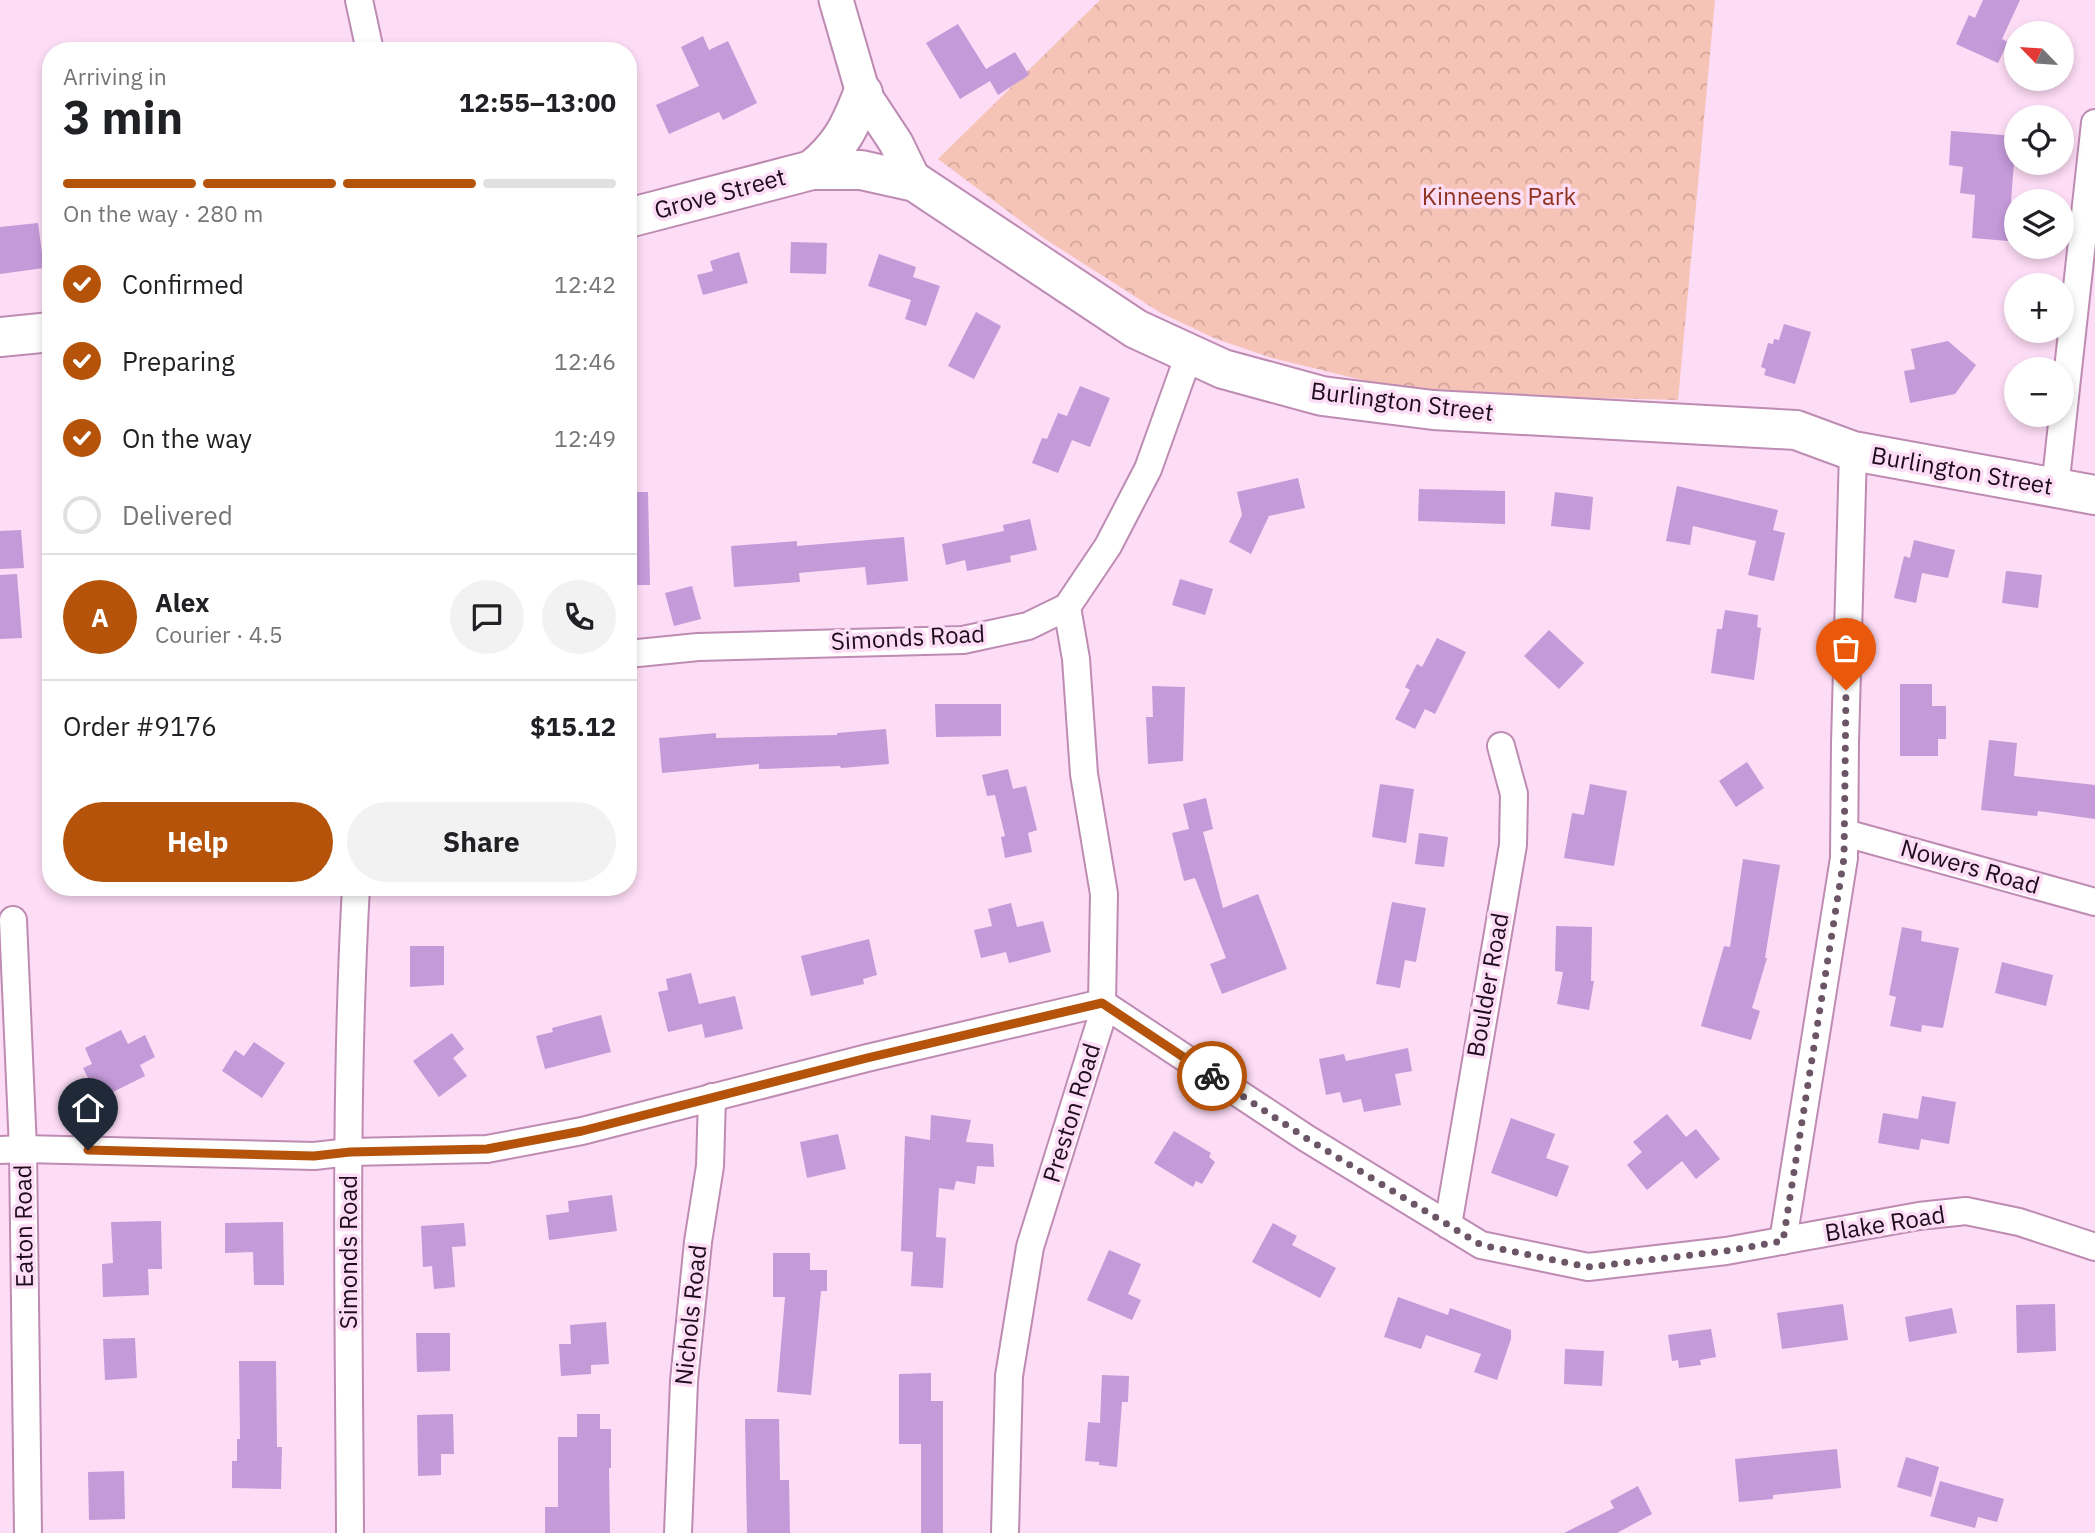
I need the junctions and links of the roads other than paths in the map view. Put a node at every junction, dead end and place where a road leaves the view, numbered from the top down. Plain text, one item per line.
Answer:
1 (359, 0) edge
2 (836, 0) edge
3 (368, 42) edge
4 (863, 93) junction
5 (2095, 123) edge
6 (812, 170) junction
7 (915, 182) junction
8 (637, 216) edge
9 (42, 333) edge
10 (0, 337) edge
11 (1190, 352) junction
12 (1853, 451) junction
13 (2055, 488) junction
14 (2095, 495) edge
15 (1067, 607) junction
16 (637, 653) edge
17 (1501, 746) dead end
18 (1844, 833) junction
19 (355, 896) edge
20 (2095, 902) edge
21 (13, 920) dead end
22 (1102, 1003) junction
23 (712, 1097) junction
24 (11, 1149) edge
25 (350, 1152) junction
26 (1448, 1225) junction
27 (1783, 1241) junction
28 (2095, 1247) edge
29 (28, 1533) edge
30 (350, 1533) edge
31 (678, 1533) edge
32 (1005, 1533) edge

1 - 3 street
2 - 4 street
4 - 6 main road, Grove Street
4 - 7 street
5 - 13 street
6 - 7 main road, Grove Street
6 - 8 main road, Grove Street
7 - 11 main road, Burlington Street
9 - 10 main road
11 - 12 main road, Burlington Street
11 - 15 street
12 - 13 main road, Burlington Street
12 - 18 street
13 - 14 main road, Burlington Street
15 - 16 street, Simonds Road
15 - 22 street, Preston Road
17 - 26 street, Boulder Road
18 - 20 street, Nowers Road
18 - 27 street
19 - 25 street, Simonds Road
21 - 24 street, Eaton Road
22 - 23 street
22 - 26 street, Blake Road
22 - 32 street, Preston Road
23 - 25 street
23 - 31 street, Nichols Road
24 - 25 street
24 - 29 street, Eaton Road
25 - 30 street, Simonds Road
26 - 27 street, Blake Road
27 - 28 street, Blake Road

